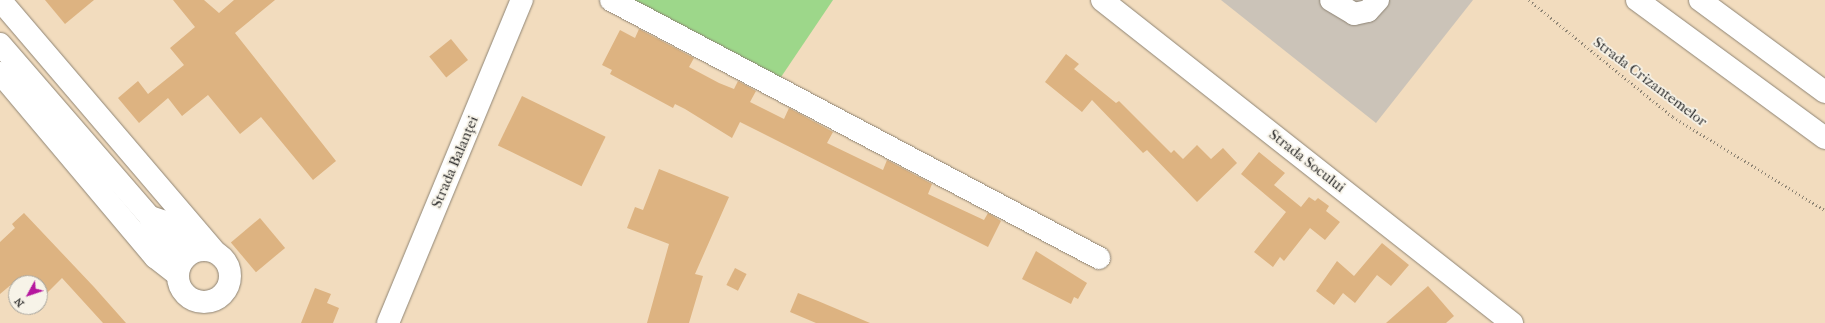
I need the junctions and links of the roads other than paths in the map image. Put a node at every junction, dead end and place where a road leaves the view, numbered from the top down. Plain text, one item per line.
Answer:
1 (0, 0) edge
2 (522, 0) edge
3 (611, 0) edge
4 (1102, 0) edge
5 (1331, 0) edge
6 (1378, 0) edge
7 (1637, 0) edge
8 (1700, 0) edge
9 (0, 44) edge
10 (0, 73) edge
11 (1825, 92) edge
12 (1825, 138) edge
13 (150, 217) junction
14 (207, 251) junction
15 (1099, 258) dead end
16 (179, 268) junction
17 (395, 322) edge
18 (1512, 323) edge

1 - 14 main road
2 - 17 main road, Strada Balanței
3 - 15 main road
4 - 18 main road, Strada Socului
5 - 6 main road
7 - 12 main road
8 - 11 main road
9 - 13 main road
10 - 16 main road
13 - 14 main road
13 - 16 main road
14 - 16 main road
14 - 16 main road

